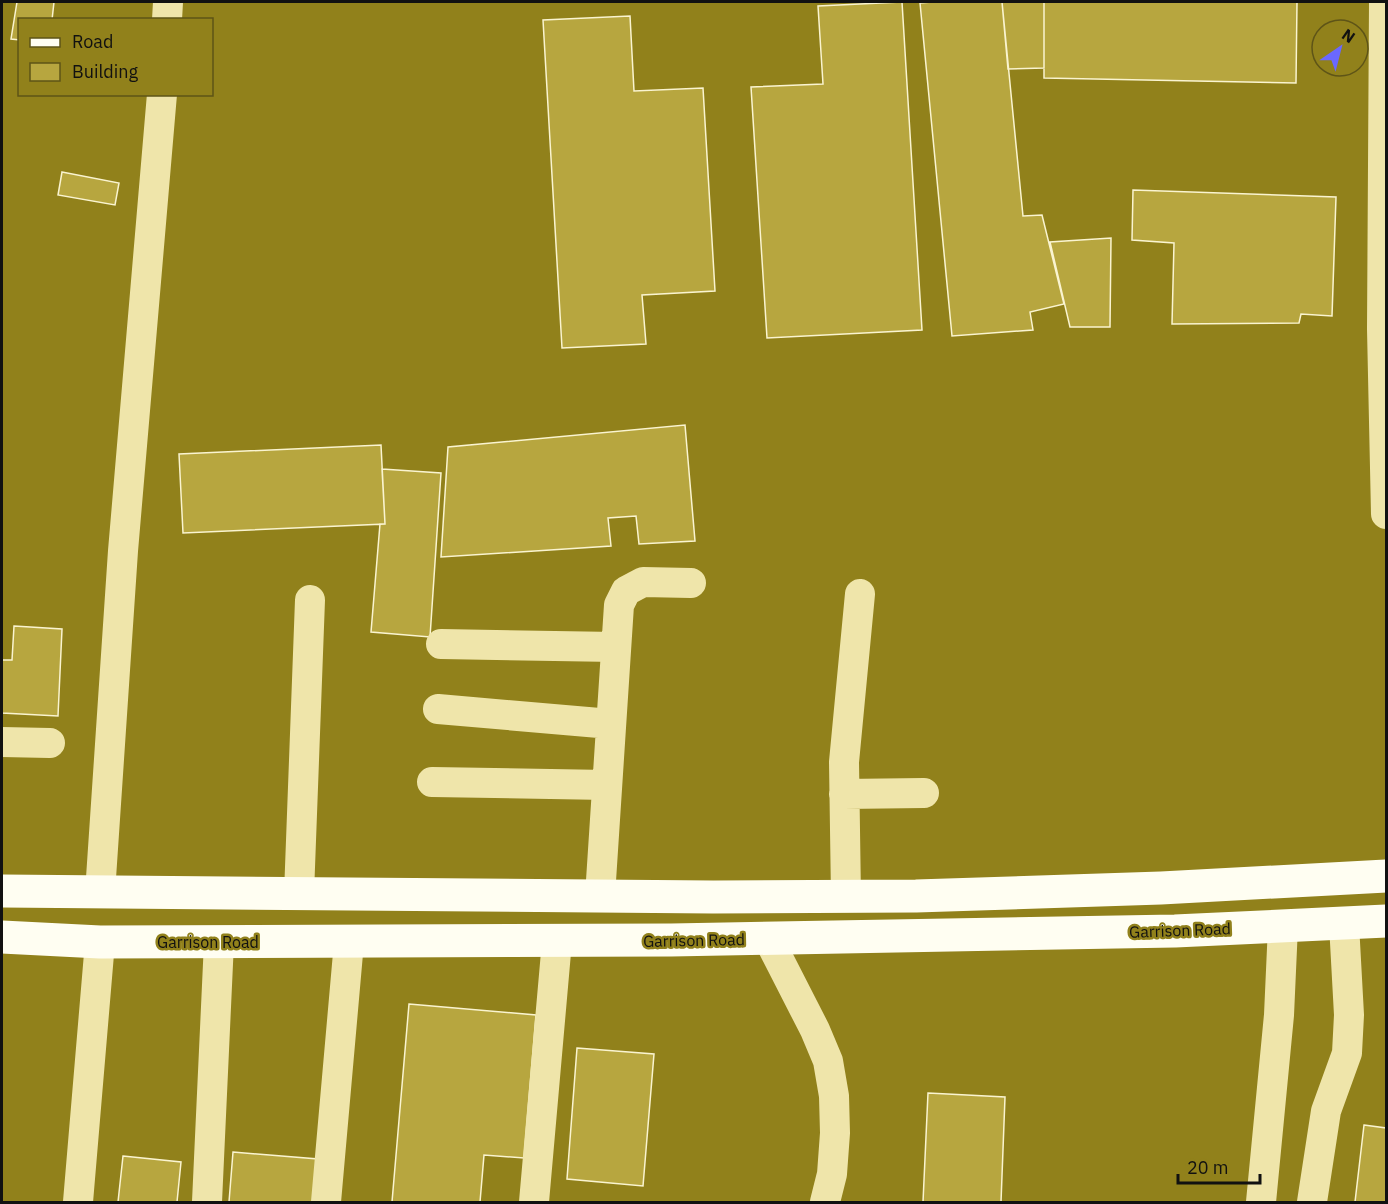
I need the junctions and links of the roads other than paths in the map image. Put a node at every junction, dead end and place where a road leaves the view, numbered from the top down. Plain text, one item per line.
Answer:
1 (168, 2) edge
2 (1384, 2) edge
3 (166, 18) edge
4 (1385, 65) edge
5 (162, 96) edge
6 (1384, 329) edge
7 (1386, 514) edge
8 (691, 584) dead end
9 (860, 594) dead end
10 (310, 600) dead end
11 (441, 644) dead end
12 (616, 647) junction
13 (438, 709) dead end
14 (611, 724) junction
15 (2, 742) edge
16 (50, 743) dead end
17 (432, 782) dead end
18 (607, 785) junction
19 (924, 793) dead end
20 (844, 794) junction
21 (1386, 876) edge
22 (2, 891) edge
23 (100, 893) junction
24 (299, 894) junction
25 (600, 897) junction
26 (846, 897) junction
27 (1386, 921) edge
28 (1344, 924) junction
29 (1283, 926) junction
30 (2, 937) edge
31 (768, 939) junction
32 (557, 941) junction
33 (100, 942) junction
34 (219, 942) junction
35 (349, 942) junction
36 (78, 1203) edge
37 (207, 1203) edge
38 (326, 1203) edge
39 (534, 1203) edge
40 (825, 1203) edge
41 (1261, 1203) edge
42 (1312, 1203) edge

1 - 3 street
2 - 4 street
4 - 6 street
5 - 23 street
6 - 7 street
8 - 12 street
9 - 20 street
10 - 24 street
11 - 12 street
12 - 14 street
13 - 14 street
14 - 18 street
15 - 16 street
17 - 18 street
18 - 25 street
19 - 20 street
20 - 26 street
21 - 26 main road
22 - 23 main road
23 - 24 main road
24 - 25 main road
25 - 26 main road
27 - 28 main road, Garrison Road
28 - 29 main road, Garrison Road
28 - 42 street
29 - 31 main road, Garrison Road
29 - 41 street
30 - 33 main road, Garrison Road
31 - 32 main road, Garrison Road
31 - 40 street
32 - 35 main road, Garrison Road
32 - 39 street
33 - 34 main road, Garrison Road
33 - 36 street
34 - 35 main road, Garrison Road
34 - 37 street
35 - 38 street

